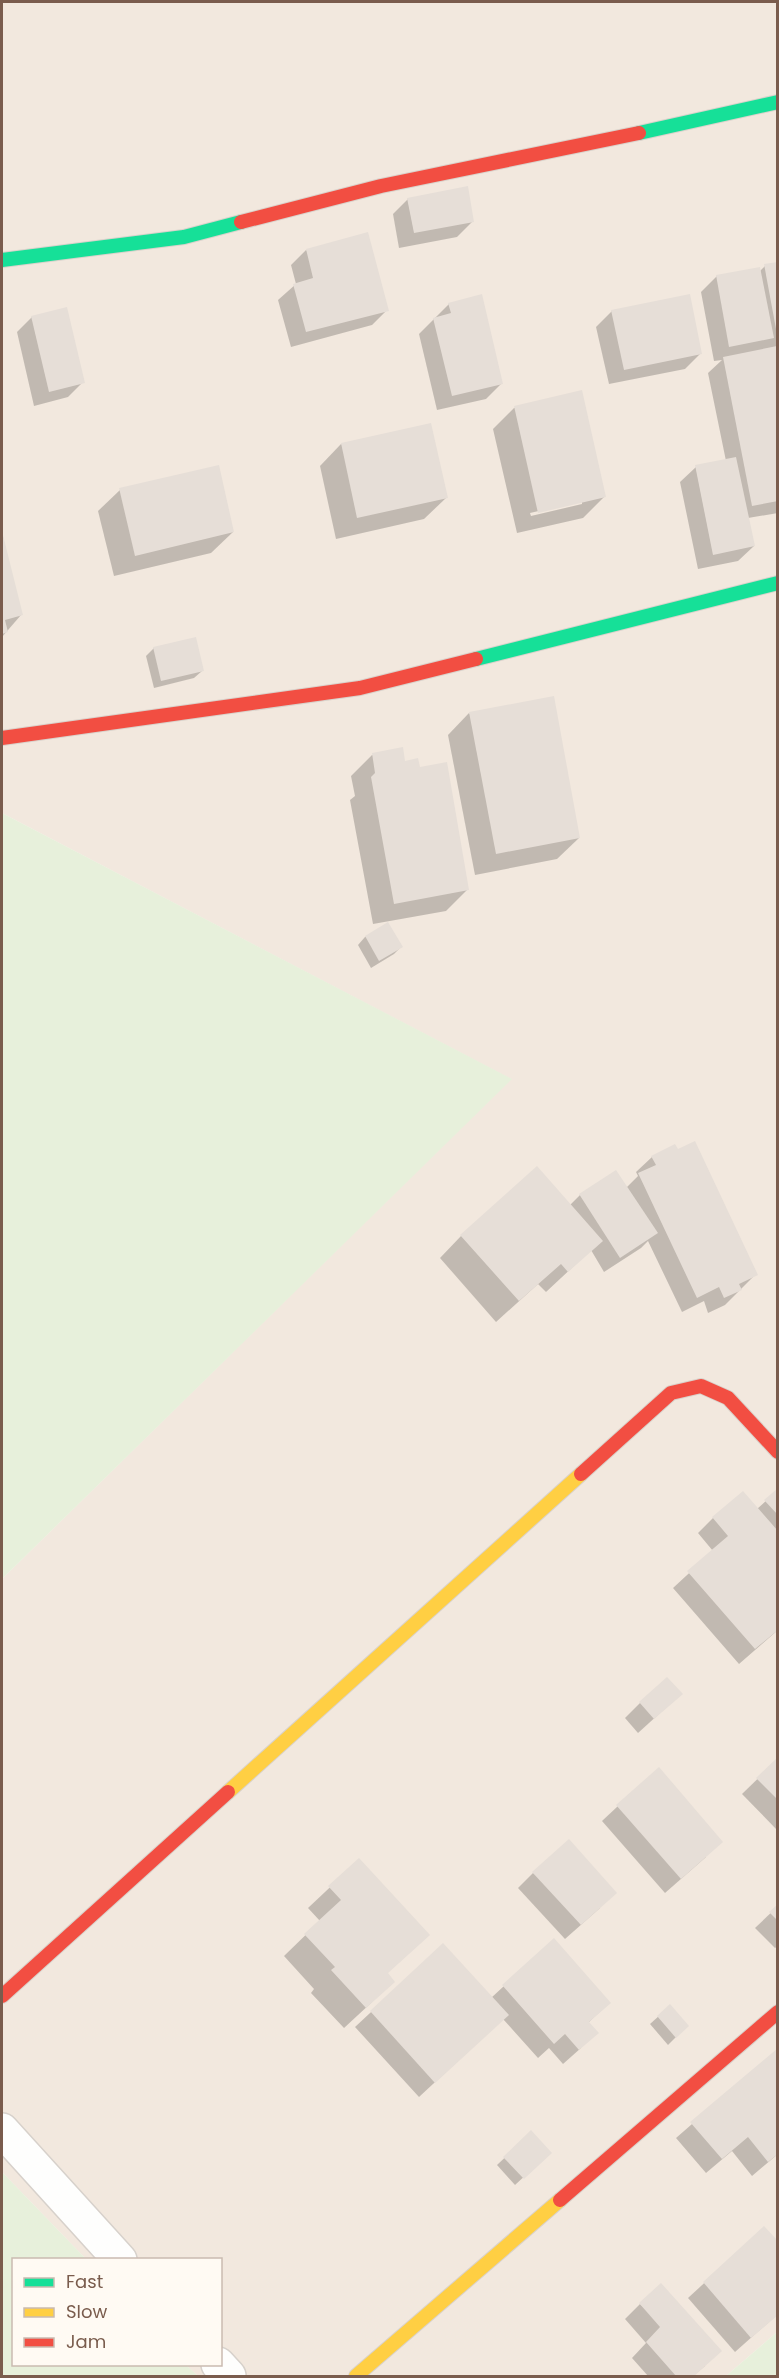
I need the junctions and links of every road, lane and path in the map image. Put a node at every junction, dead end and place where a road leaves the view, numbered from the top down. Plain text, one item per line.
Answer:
1 (777, 102) edge
2 (2, 260) edge
3 (777, 583) edge
4 (2, 738) edge
5 (777, 1452) edge
6 (2, 1996) edge
7 (777, 2012) edge
8 (2, 2130) edge
9 (119, 2258) edge
10 (356, 2376) edge

1 - 2 street
3 - 4 street
5 - 6 street
7 - 10 street
8 - 9 street

